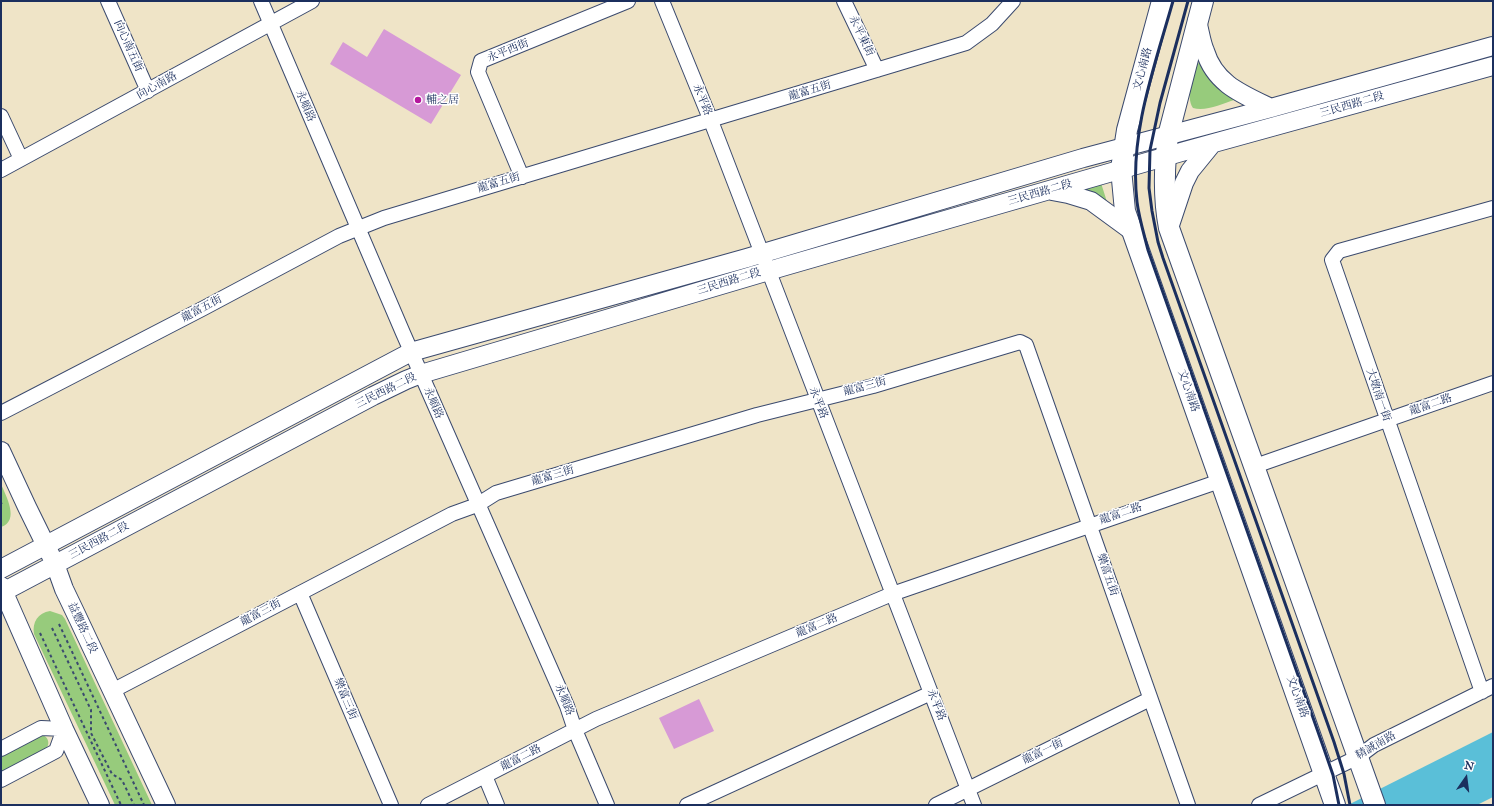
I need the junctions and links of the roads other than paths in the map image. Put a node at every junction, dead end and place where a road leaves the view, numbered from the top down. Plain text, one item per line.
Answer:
1 (108, 1) edge
2 (260, 1) edge
3 (312, 1) edge
4 (628, 1) edge
5 (662, 1) edge
6 (844, 1) edge
7 (1013, 1) edge
8 (1162, 1) edge
9 (1203, 1) edge
10 (1197, 21) junction
11 (271, 24) junction
12 (1493, 46) edge
13 (1493, 66) edge
14 (877, 70) junction
15 (148, 91) junction
16 (1271, 108) junction
17 (1, 116) edge
18 (711, 121) junction
19 (1168, 136) junction
20 (1212, 144) junction
21 (1124, 147) junction
22 (1165, 157) junction
23 (21, 159) junction
24 (1121, 169) junction
25 (1, 170) edge
26 (522, 177) junction
27 (1050, 190) junction
28 (1493, 208) edge
29 (1169, 228) junction
30 (358, 229) junction
31 (1132, 231) junction
32 (762, 253) junction
33 (768, 271) junction
34 (1026, 345) joint
35 (411, 352) junction
36 (421, 374) junction
37 (1493, 383) edge
38 (817, 399) junction
39 (1, 413) edge
40 (1387, 420) junction
41 (1, 451) edge
42 (1255, 466) junction
43 (1220, 481) junction
44 (477, 505) junction
45 (1089, 526) junction
46 (46, 546) junction
47 (55, 564) junction
48 (1, 569) edge
49 (2, 590) edge
50 (300, 593) junction
51 (892, 594) junction
52 (1487, 689) edge
53 (112, 691) junction
54 (931, 693) junction
55 (1150, 699) junction
56 (64, 729) junction
57 (575, 730) junction
58 (1, 749) edge
59 (1358, 757) junction
60 (1325, 774) junction
61 (485, 776) junction
62 (1, 780) edge
63 (968, 789) junction
64 (100, 805) edge
65 (166, 805) edge
66 (391, 805) edge
67 (428, 805) edge
68 (497, 805) edge
69 (607, 805) edge
70 (687, 805) edge
71 (936, 805) edge
72 (974, 805) edge
73 (1188, 805) edge
74 (1259, 805) edge
75 (1336, 805) edge
76 (1375, 805) edge

1 - 15 street, 向心南五街
2 - 11 street, 永順路
3 - 11 street, 向心南路
4 - 26 street, 永平西街
5 - 18 street, 永平路
6 - 14 street, 永平東街
7 - 14 street, 龍富五街
8 - 21 main road, 文心南路
9 - 10 main road
10 - 16 street
10 - 19 main road
11 - 15 street, 向心南路
11 - 30 street, 永順路
12 - 16 street, 三民西路二段
13 - 20 street, 三民西路二段
14 - 18 street, 龍富五街
15 - 23 street, 向心南路
16 - 19 street, 三民西路二段
17 - 23 street
18 - 26 street, 龍富五街
18 - 32 street, 永平路
19 - 21 street, 三民西路二段
19 - 22 main road
20 - 22 street, 三民西路二段
20 - 29 street
21 - 24 main road, 文心南路
21 - 32 street, 三民西路二段
22 - 24 street, 三民西路二段
22 - 29 main road
23 - 25 street, 向心南路
24 - 27 street, 三民西路二段
24 - 31 main road, 文心南路
26 - 30 street, 龍富五街
27 - 31 street
27 - 33 street, 三民西路二段
28 - 40 street, 大墩南一街
29 - 42 main road
30 - 35 street, 永順路
30 - 39 street, 龍富五街
31 - 43 main road, 文心南路
32 - 33 street, 永平路
32 - 35 street, 三民西路二段
33 - 36 street, 三民西路二段
33 - 38 street, 永平路
34 - 38 street, 龍富三街
34 - 45 street, 樂富五街
35 - 36 street, 永順路
35 - 46 street, 三民西路二段
36 - 44 street, 永順路
36 - 47 street, 三民西路二段
37 - 40 street, 龍富二路
38 - 44 street, 龍富三街
38 - 51 street, 永平路
40 - 42 street, 龍富二路
40 - 52 street, 大墩南一街
41 - 46 street, 益豐路二段
42 - 59 main road
43 - 45 street, 龍富二路
43 - 60 main road, 文心南路
44 - 50 street, 龍富三街
44 - 57 street, 永順路
45 - 51 street, 龍富二路
45 - 55 street, 樂富五街
46 - 47 street, 益豐路二段
46 - 48 street, 三民西路二段
47 - 49 street, 三民西路二段
47 - 53 street, 益豐路二段
49 - 56 street
50 - 53 street, 龍富三街
50 - 66 street, 樂富三街
51 - 54 street, 永平路
51 - 57 street, 龍富二路
52 - 59 street, 精誠南路
53 - 65 street, 益豐路二段
54 - 63 street, 永平路
54 - 70 street
55 - 63 street, 龍富一街
55 - 73 street, 樂富五街
56 - 58 street
56 - 62 street
56 - 64 street
57 - 61 street, 龍富二路
57 - 69 street, 永順路
59 - 60 street, 精誠南路
59 - 76 main road
60 - 74 street, 精誠南路
60 - 75 main road, 文心南路
61 - 67 street, 龍富二路
61 - 68 street
63 - 71 street, 龍富一街
63 - 72 street, 永平路

